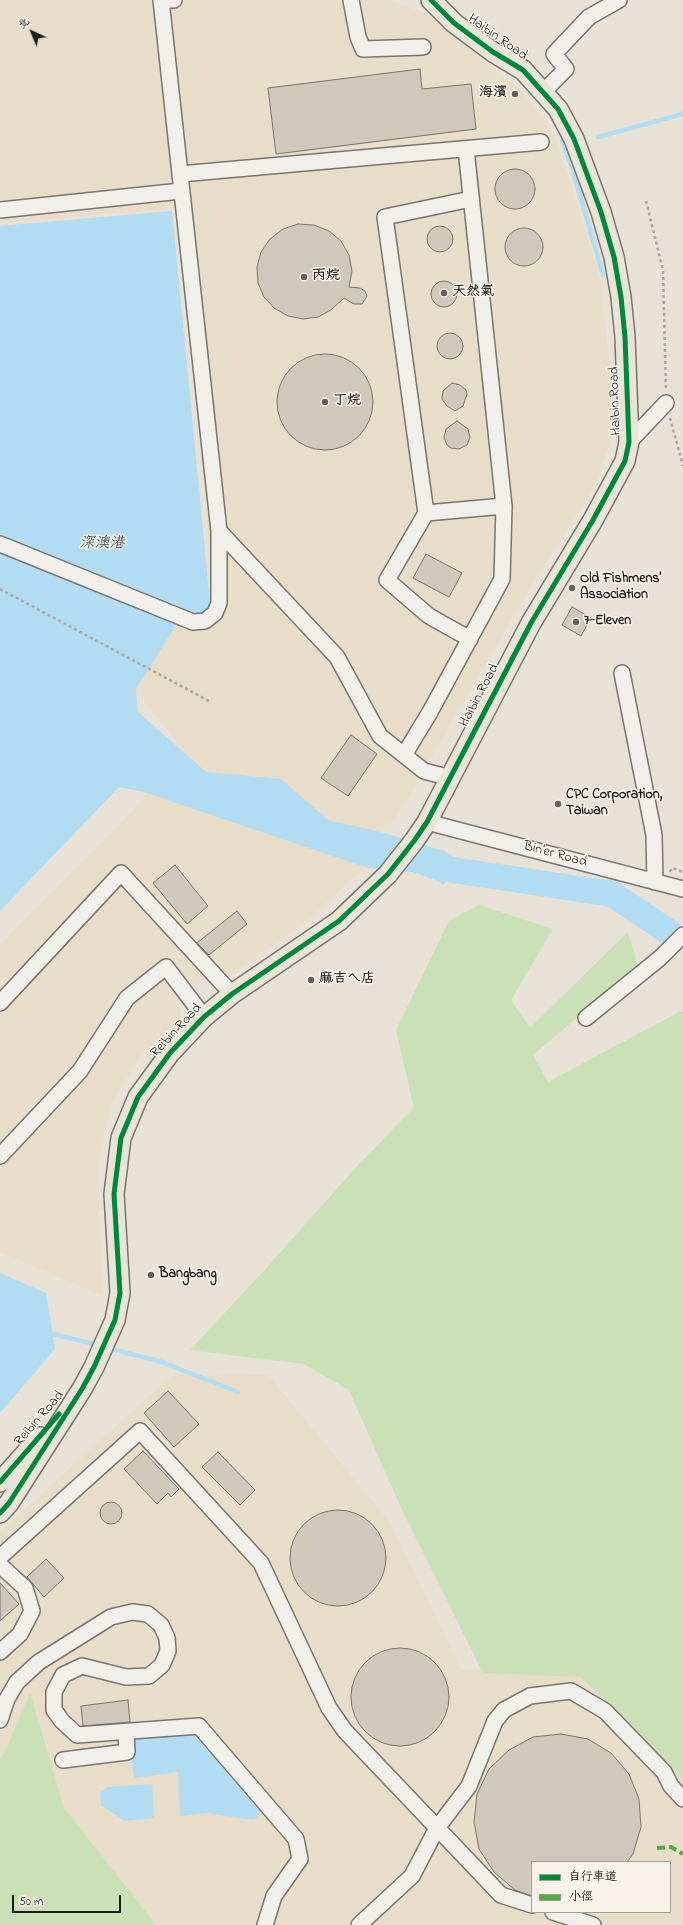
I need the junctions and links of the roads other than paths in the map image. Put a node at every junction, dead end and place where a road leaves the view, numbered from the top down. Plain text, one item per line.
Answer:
1 (160, 0) edge
2 (174, 0) edge
3 (351, 0) edge
4 (431, 0) edge
5 (619, 0) edge
6 (423, 47) dead end
7 (544, 91) junction
8 (541, 142) dead end
9 (466, 149) junction
10 (180, 174) junction
11 (181, 191) junction
12 (471, 199) junction
13 (0, 210) edge
14 (666, 402) road end
15 (629, 442) junction
16 (504, 506) junction
17 (426, 513) junction
18 (219, 532) junction
19 (0, 544) edge
20 (470, 639) junction
21 (622, 673) dead end
22 (404, 755) junction
23 (451, 778) junction
24 (427, 822) junction
25 (655, 882) junction
26 (683, 889) edge
27 (683, 935) edge
28 (232, 994) junction
29 (0, 1003) edge
30 (204, 1017) junction
31 (586, 1018) dead end
32 (0, 1156) edge
33 (82, 1389) junction
34 (0, 1482) edge
35 (0, 1513) edge
36 (0, 1557) edge
37 (0, 1565) edge
38 (0, 1652) edge
39 (0, 1720) edge
40 (126, 1732) junction
41 (63, 1760) dead end
42 (683, 1799) edge
43 (437, 1828) junction
44 (531, 1905) edge
45 (556, 1913) edge
46 (264, 1925) edge
47 (359, 1925) edge
48 (592, 1925) edge

1 - 2 street
1 - 10 street
3 - 6 street
4 - 7 main road, Haibin Road
5 - 7 street
7 - 15 main road, Haibin Road
8 - 9 street
9 - 10 street
9 - 12 street
10 - 11 street
11 - 13 street
11 - 18 street
12 - 16 street
12 - 17 street
14 - 15 street
15 - 23 main road, Haibin Road
16 - 17 street
16 - 20 street
17 - 20 street
18 - 19 street
18 - 22 street
20 - 22 street
21 - 25 street
22 - 23 street
23 - 24 main road, Haibin Road
24 - 25 street, Bin'er Road
24 - 28 main road, Reibin Road
25 - 26 street, Bin'er Road
27 - 31 street
28 - 29 street
28 - 30 main road, Reibin Road
30 - 32 street
30 - 33 main road, Reibin Road
33 - 34 main road, Reibin Road
33 - 35 main road, Reibin Road
36 - 43 street
37 - 38 street
39 - 40 street
40 - 41 street
40 - 46 street
42 - 43 street
43 - 44 street
43 - 47 street
45 - 48 street

